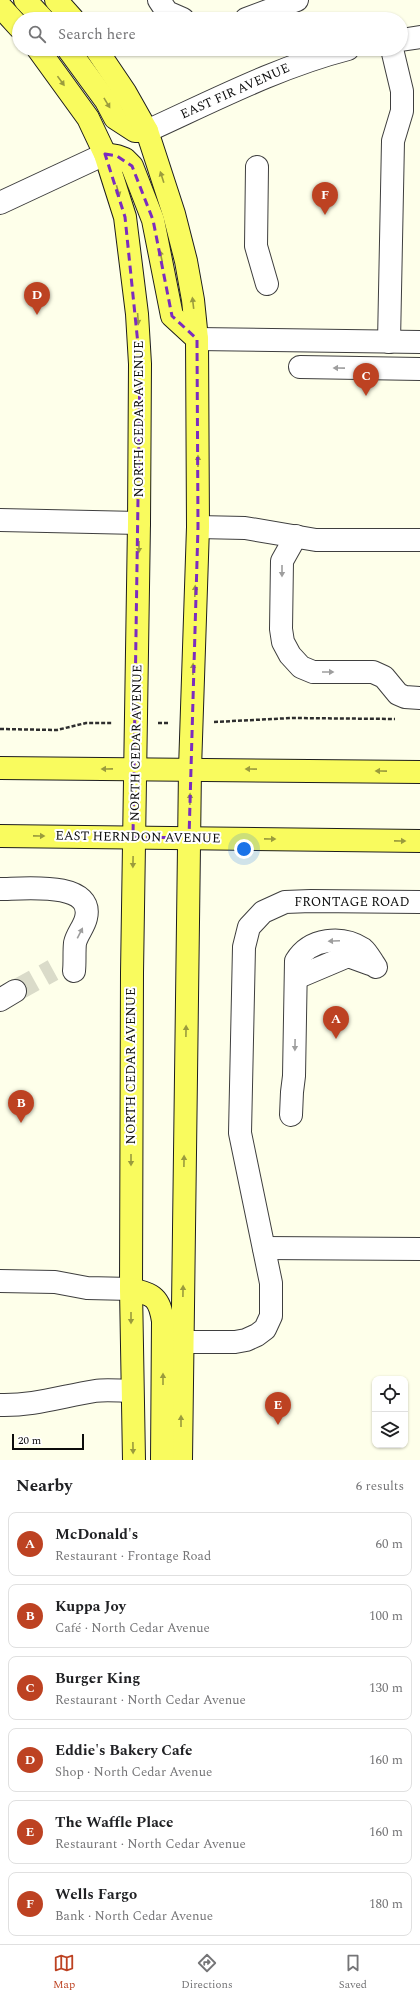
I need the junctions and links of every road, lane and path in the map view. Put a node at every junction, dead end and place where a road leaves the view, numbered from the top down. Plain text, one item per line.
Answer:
1 (25, 0) edge
2 (56, 0) edge
3 (159, 0) edge
4 (297, 0) edge
5 (0, 6) edge
6 (36, 12) edge
7 (67, 12) edge
8 (167, 12) edge
9 (265, 12) edge
10 (12, 19) edge
11 (420, 38) edge
12 (408, 39) edge
13 (43, 56) edge
14 (73, 56) edge
15 (101, 56) edge
16 (323, 56) edge
17 (394, 56) edge
18 (147, 131) junction
19 (105, 154) junction
20 (257, 167) dead end
21 (0, 203) edge
22 (267, 284) dead end
23 (197, 340) junction
24 (389, 342) junction
25 (420, 342) edge
26 (300, 367) dead end
27 (420, 369) edge
28 (0, 520) edge
29 (139, 523) junction
30 (198, 527) junction
31 (296, 536) junction
32 (420, 540) edge
33 (420, 698) edge
34 (398, 719) dead end
35 (247, 722) dead end
36 (86, 723) dead end
37 (0, 729) edge
38 (0, 768) edge
39 (134, 769) junction
40 (190, 769) junction
41 (420, 772) edge
42 (0, 836) edge
43 (133, 837) junction
44 (189, 838) junction
45 (420, 842) edge
46 (0, 889) edge
47 (420, 902) edge
48 (376, 967) dead end
49 (74, 971) dead end
50 (291, 1115) dead end
51 (264, 1248) junction
52 (420, 1249) edge
53 (0, 1281) edge
54 (131, 1289) junction
55 (182, 1342) junction
56 (132, 1391) junction
57 (0, 1405) edge
58 (134, 1460) edge
59 (162, 1460) edge
60 (181, 1460) edge

1 - 6 main road
2 - 7 main road
3 - 8 street
4 - 9 street
5 - 10 main road
11 - 12 street
13 -> 19 main road, NORTH CEDAR AVENUE
14 -> 18 main road
15 - 18 main road
16 - 18 street, EAST FIR AVENUE
17 - 24 street
23 -> 18 main road
19 - 21 street
23 -> 19 main road
19 -> 29 main road, NORTH CEDAR AVENUE
20 - 22 street
23 - 24 street
30 -> 23 main road
24 - 25 street
27 -> 26 street
28 - 29 street
29 -> 39 main road, NORTH CEDAR AVENUE
30 - 31 street
40 -> 30 main road
31 - 32 street
31 -> 33 street
34 - 35 path
36 - 37 path
39 -> 38 main road
39 - 40 main road
39 - 43 main road, NORTH CEDAR AVENUE
41 -> 40 main road
44 -> 40 main road
42 -> 43 main road, EAST HERNDON AVENUE
43 - 44 main road, EAST HERNDON AVENUE
43 -> 54 main road, NORTH CEDAR AVENUE
44 -> 45 main road, EAST HERNDON AVENUE
55 -> 44 main road
49 -> 46 street
47 - 51 street, FRONTAGE ROAD
48 -> 50 street
51 - 52 street
51 - 55 street
53 - 54 street
54 -> 56 main road, NORTH CEDAR AVENUE
59 -> 54 main road
60 -> 55 main road
56 - 57 street
56 -> 58 main road, NORTH CEDAR AVENUE

